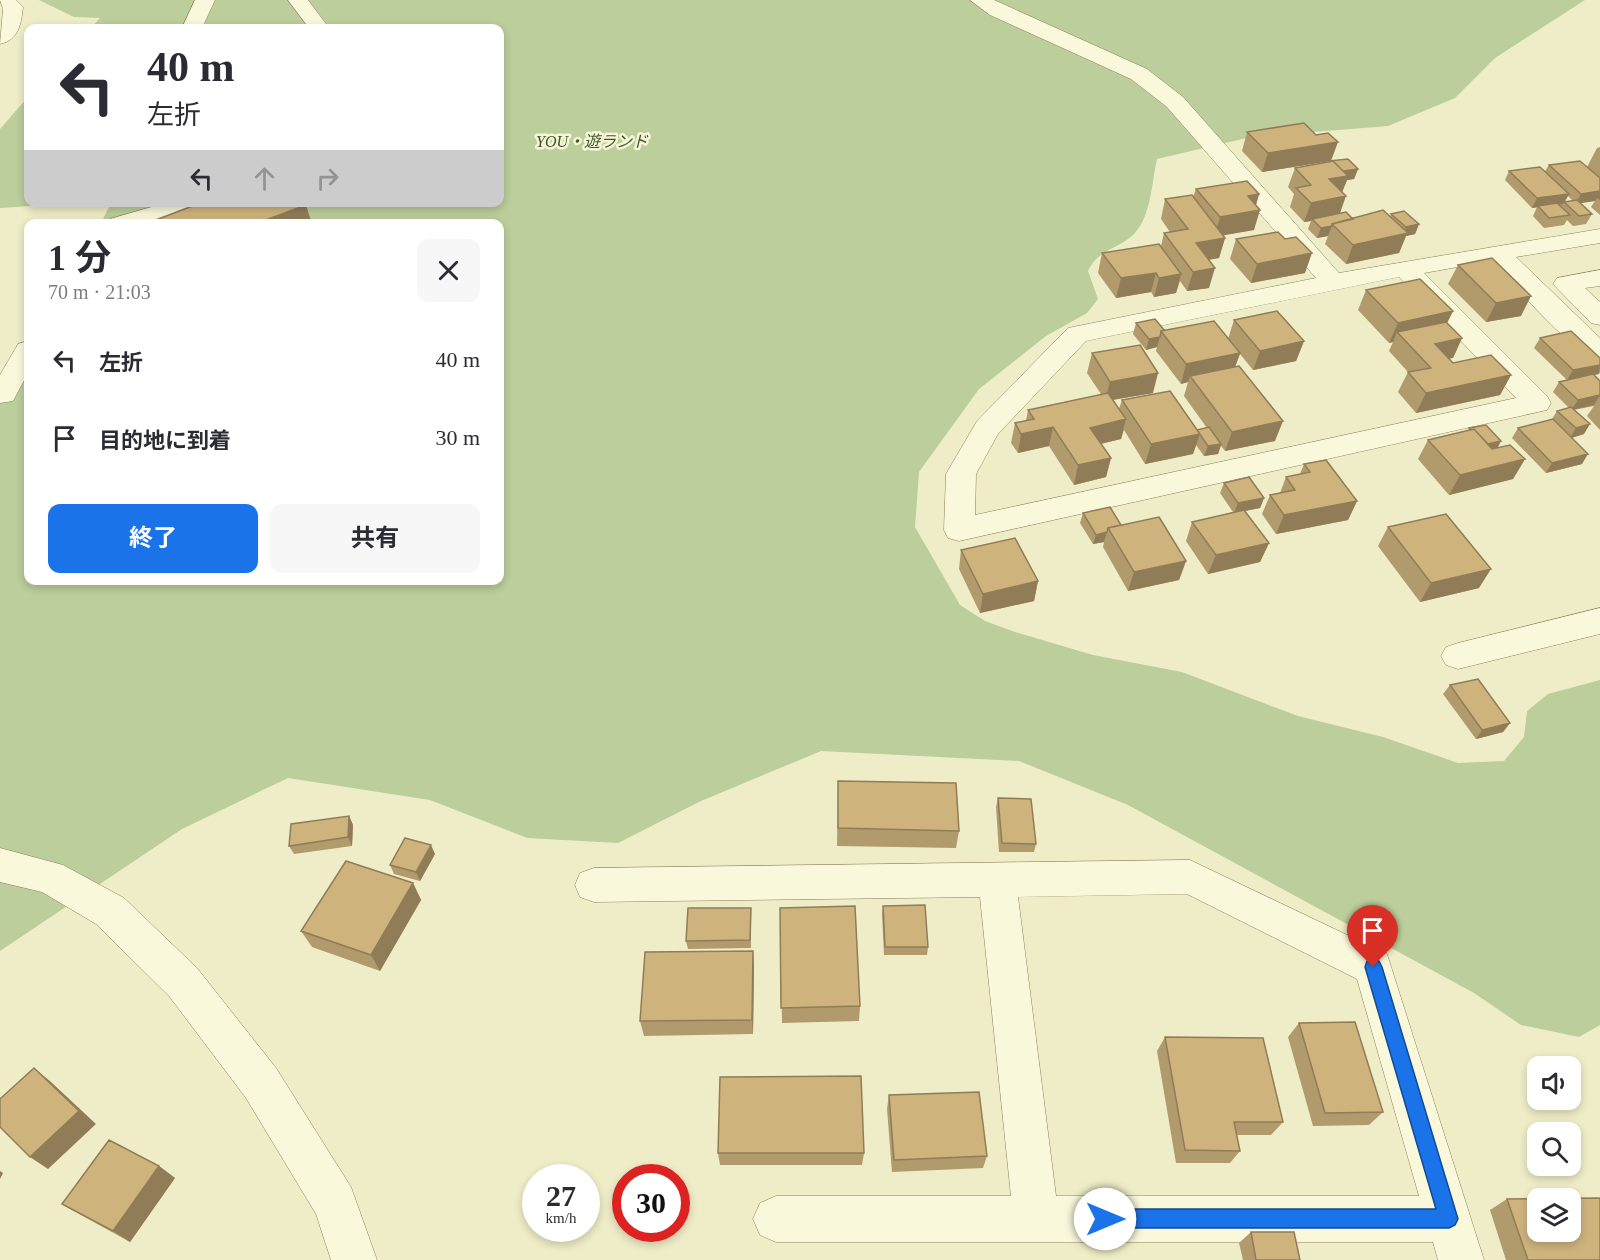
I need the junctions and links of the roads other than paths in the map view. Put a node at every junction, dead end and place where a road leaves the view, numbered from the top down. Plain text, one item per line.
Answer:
1 (2, 0) edge
2 (205, 0) edge
3 (298, 0) edge
4 (980, 0) edge
5 (194, 24) edge
6 (316, 24) edge
7 (0, 38) edge
8 (179, 207) edge
9 (137, 219) edge
10 (1600, 236) edge
11 (1497, 253) junction
12 (1405, 268) junction
13 (1600, 278) edge
14 (1333, 282) junction
15 (1600, 317) edge
16 (1600, 352) edge
17 (24, 357) edge
18 (0, 394) edge
19 (1600, 621) edge
20 (1458, 656) dead end
21 (0, 865) edge
22 (997, 879) junction
23 (594, 885) dead end
24 (776, 1219) dead end
25 (1036, 1219) junction
26 (1449, 1219) junction
27 (354, 1260) edge
28 (1461, 1260) edge

1 - 7 street
2 - 5 street
3 - 6 street
4 - 14 street
8 - 9 street
10 - 11 street
11 - 12 street
11 - 16 street
12 - 14 street
12 - 14 street
13 - 15 street
17 - 18 street
19 - 20 street
21 - 27 street
22 - 23 street
22 - 25 street
22 - 26 street
24 - 25 street
25 - 26 street
26 - 28 street

